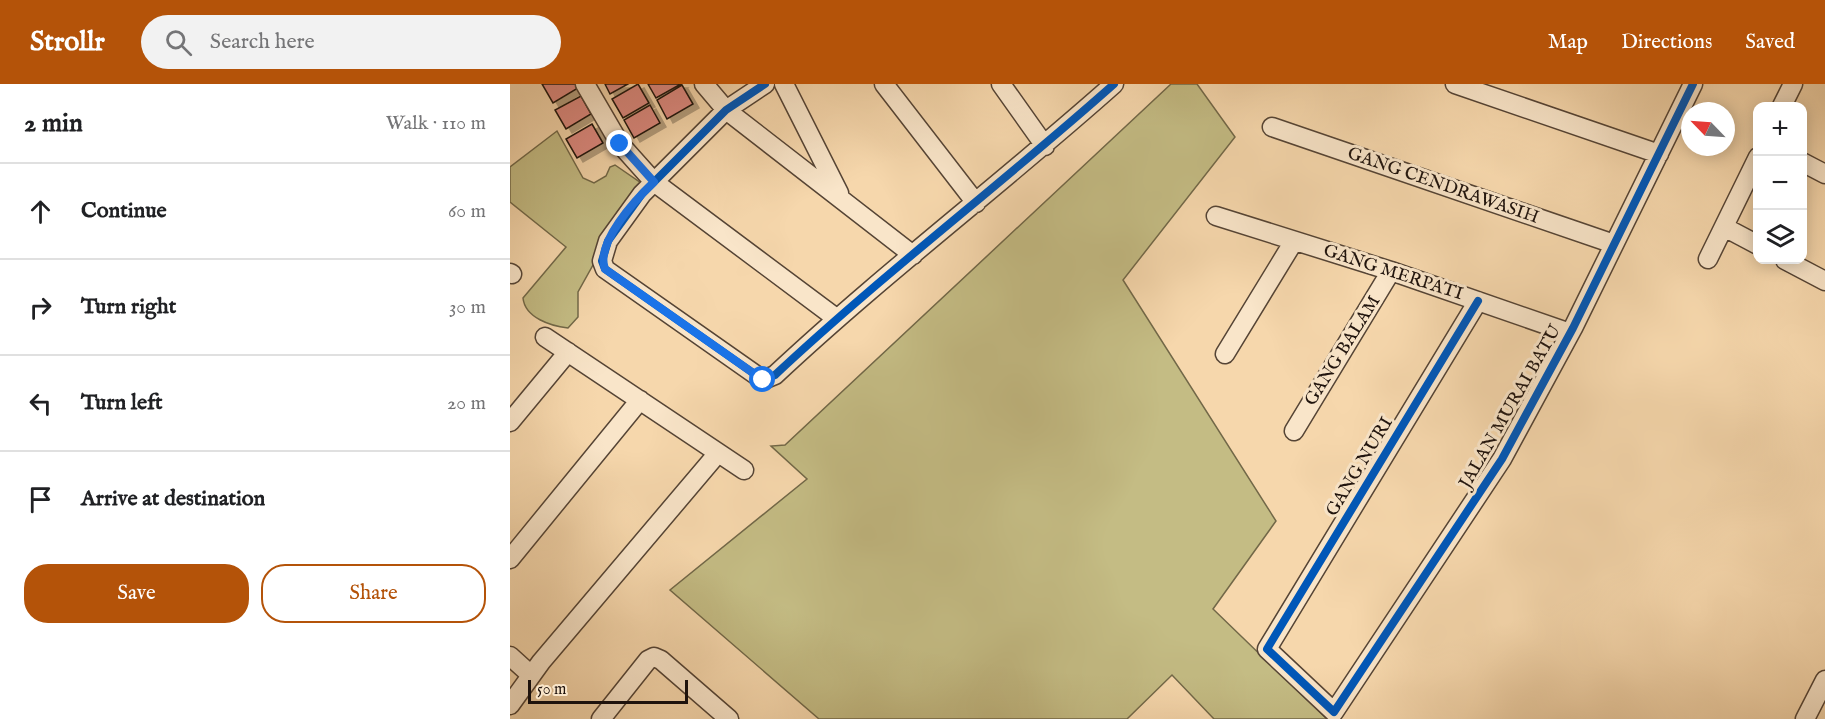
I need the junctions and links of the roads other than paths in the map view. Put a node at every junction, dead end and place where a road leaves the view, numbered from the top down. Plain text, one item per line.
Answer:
1 (585, 84) edge
2 (704, 84) edge
3 (765, 84) edge
4 (784, 84) edge
5 (884, 84) edge
6 (1002, 84) edge
7 (1114, 84) edge
8 (1455, 84) edge
9 (1693, 84) edge
10 (1793, 84) edge
11 (1784, 102) edge
12 (726, 110) junction
13 (1272, 127) dead end
14 (1045, 146) junction
15 (1659, 154) junction
16 (1807, 164) edge
17 (1753, 167) edge
18 (1825, 174) edge
19 (654, 182) junction
20 (841, 197) junction
21 (976, 203) junction
22 (1216, 216) dead end
23 (1724, 227) junction
24 (1294, 241) junction
25 (1753, 242) edge
26 (1614, 244) junction
27 (913, 255) junction
28 (1708, 259) dead end
29 (1793, 264) edge
30 (1391, 272) junction
31 (1825, 281) edge
32 (1478, 302) junction
33 (836, 318) junction
34 (1570, 333) junction
35 (545, 337) dead end
36 (568, 352) junction
37 (1226, 354) dead end
38 (640, 400) junction
39 (510, 422) edge
40 (1294, 431) dead end
41 (718, 453) junction
42 (744, 470) dead end
43 (510, 559) edge
44 (1267, 649) joint
45 (510, 656) edge
46 (531, 675) junction
47 (1825, 680) edge
48 (510, 705) edge
49 (601, 719) edge
50 (729, 719) edge
51 (1805, 719) edge

1 - 19 street
2 - 12 street
3 - 12 street
4 - 20 street
5 - 21 street
6 - 14 street
7 - 14 street
8 - 15 street
9 - 15 street, JALAN MURAI BATU
10 - 11 street
12 - 19 street
12 - 20 street
13 - 26 street, GANG CENDRAWASIH
14 - 21 street
15 - 26 street, JALAN MURAI BATU
16 - 18 street
17 - 23 street
19 - 33 street
19 - 33 street
20 - 27 street
21 - 27 street
22 - 24 street, GANG MERPATI
23 - 25 street
23 - 28 street
24 - 30 street, GANG MERPATI
24 - 37 street
26 - 34 street, JALAN MURAI BATU
27 - 33 street
29 - 31 street
30 - 32 street, GANG MERPATI
30 - 40 street, GANG BALAM
32 - 34 street, GANG MERPATI
32 - 44 street, GANG NURI
34 - 44 street, JALAN MURAI BATU
35 - 36 street
36 - 38 street
36 - 39 street
38 - 41 street
38 - 43 street
41 - 42 street
41 - 46 street
45 - 46 street
46 - 48 street
47 - 51 street
49 - 50 street

